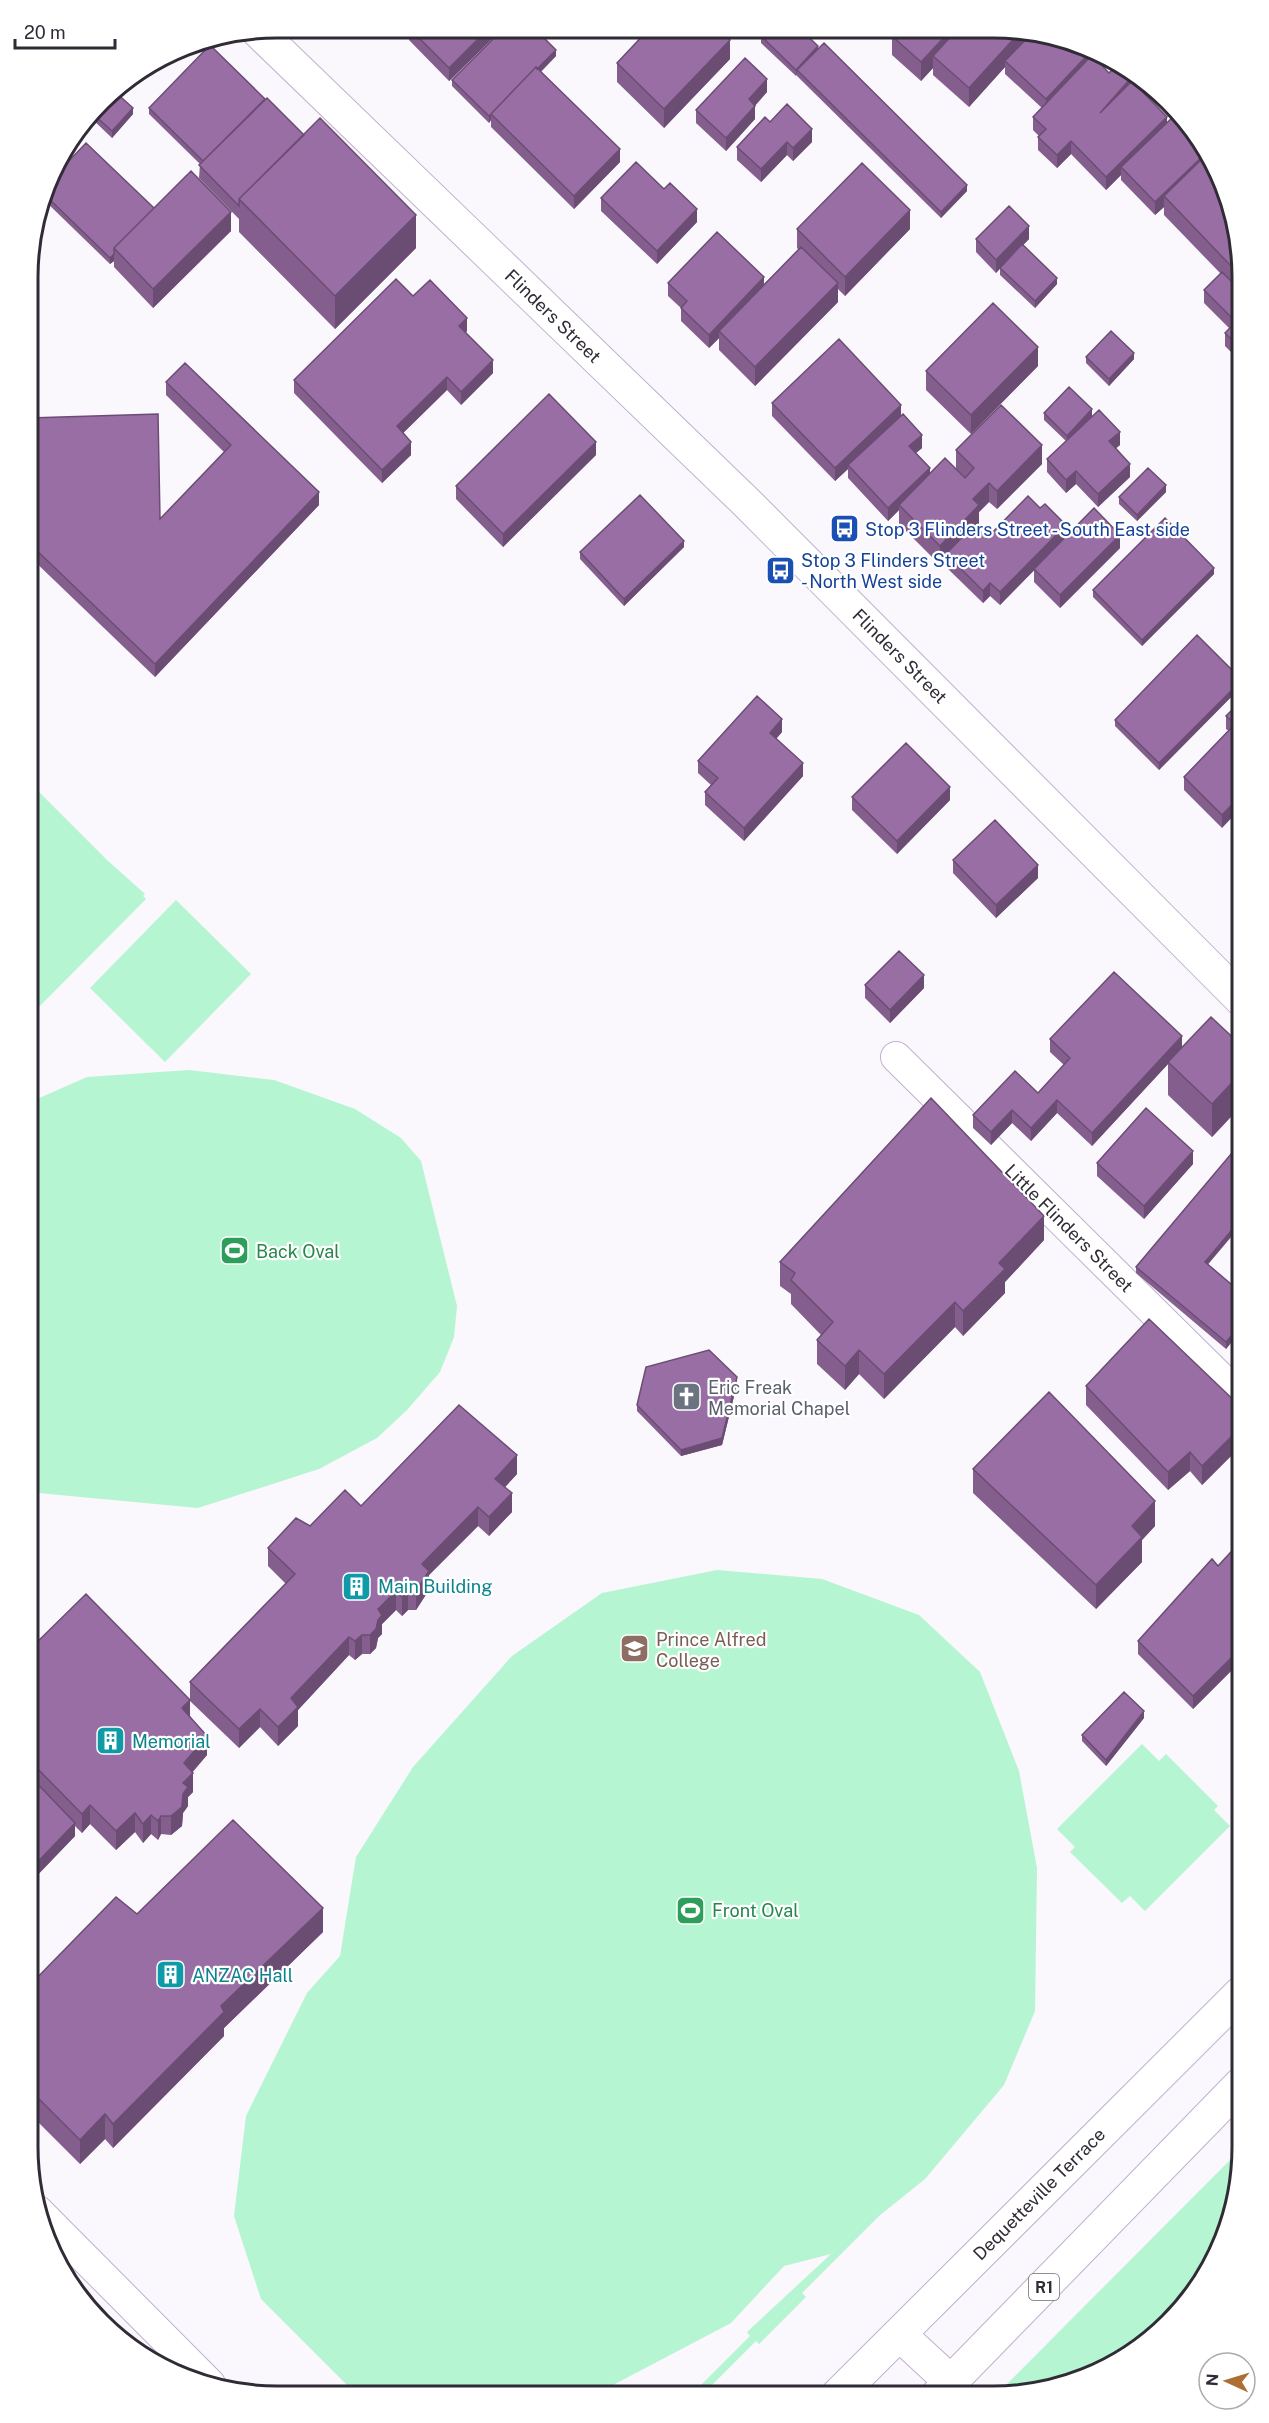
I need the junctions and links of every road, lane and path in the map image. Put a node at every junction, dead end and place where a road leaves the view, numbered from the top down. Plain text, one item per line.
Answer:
1 (265, 38) edge
2 (288, 38) edge
3 (451, 217) junction
4 (1232, 990) edge
5 (896, 1057) dead end
6 (1232, 1389) edge
7 (1232, 2003) edge
8 (1232, 2093) edge
9 (50, 2223) edge
10 (899, 2334) junction
11 (198, 2372) edge
12 (847, 2386) edge
13 (942, 2386) edge
14 (947, 2386) edge

1 - 3 main road, Flinders Street
2 - 3 main road, Flinders Street
3 - 4 main road, Flinders Street
5 - 6 street, Little Flinders Street
7 - 10 main road, Dequetteville Terrace
8 - 14 main road, R1
9 - 11 street
10 - 12 main road, Dequetteville Terrace
10 - 13 main road

